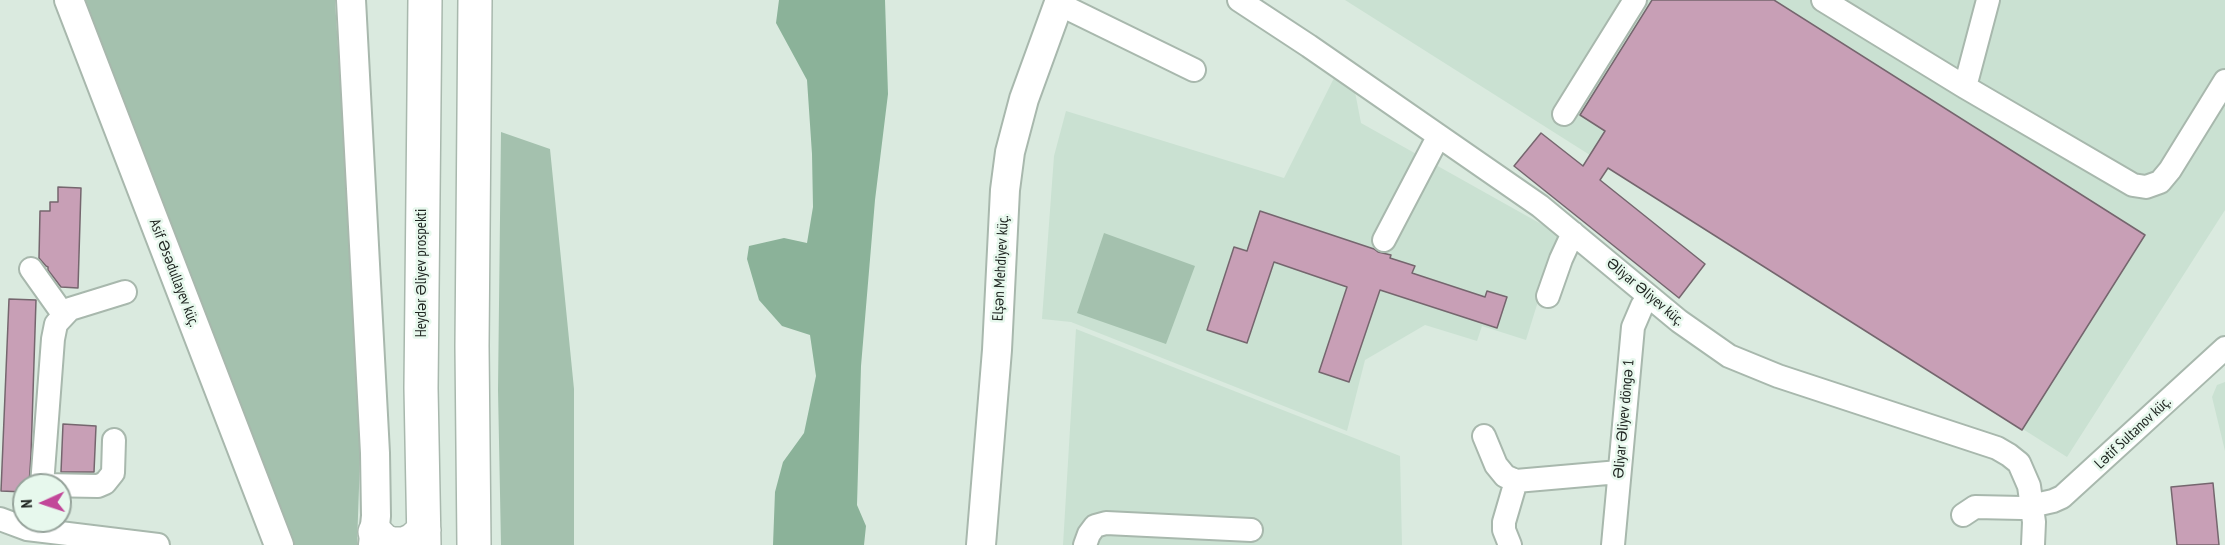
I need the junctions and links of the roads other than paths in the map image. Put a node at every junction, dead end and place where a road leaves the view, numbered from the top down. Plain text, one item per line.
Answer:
1 (69, 0) edge
2 (351, 0) edge
3 (425, 0) edge
4 (475, 0) edge
5 (1239, 0) edge
6 (1635, 0) edge
7 (1823, 0) edge
8 (1060, 2) edge
9 (1981, 2) edge
10 (1194, 70) dead end
11 (2225, 81) edge
12 (1965, 87) junction
13 (1564, 114) dead end
14 (1438, 137) junction
15 (1574, 233) junction
16 (1384, 240) dead end
17 (31, 269) dead end
18 (125, 292) dead end
19 (1548, 296) dead end
20 (1649, 297) junction
21 (63, 314) junction
22 (2225, 348) edge
23 (1484, 436) dead end
24 (114, 440) dead end
25 (1619, 472) junction
26 (43, 473) edge
27 (1516, 481) junction
28 (72, 486) edge
29 (2032, 506) junction
30 (1963, 515) dead end
31 (1251, 530) dead end
32 (36, 533) edge
33 (374, 539) edge
34 (424, 540) edge
35 (159, 545) edge
36 (279, 545) edge
37 (474, 545) edge
38 (981, 545) edge
39 (1085, 545) edge
40 (1510, 545) edge
41 (1614, 545) edge
42 (2033, 545) edge

1 - 36 main road, Asif Əsədullayev küç.
2 - 33 main road
3 - 34 highway, Heydər Əliyev prospekti
4 - 37 highway
5 - 14 street, Əliyar Əliyev küç.
6 - 13 street
7 - 12 street
8 - 10 street
8 - 38 main road, Elşən Mehdiyev küç.
9 - 12 street
11 - 12 street
14 - 15 street, Əliyar Əliyev küç.
14 - 16 street
15 - 19 street
15 - 20 street, Əliyar Əliyev küç.
17 - 21 street
18 - 21 street
20 - 25 street, Əliyar Əliyev döngə 1
20 - 29 street, Əliyar Əliyev küç.
21 - 26 street
22 - 29 street, Lətif Sultanov küç.
23 - 27 street
24 - 28 street
25 - 27 street
25 - 41 street, Əliyar Əliyev döngə 1
27 - 40 street
29 - 30 street, Lətif Sultanov küç.
29 - 42 street, Əliyar Əliyev küç.
31 - 39 street
32 - 35 street
33 - 34 highway

